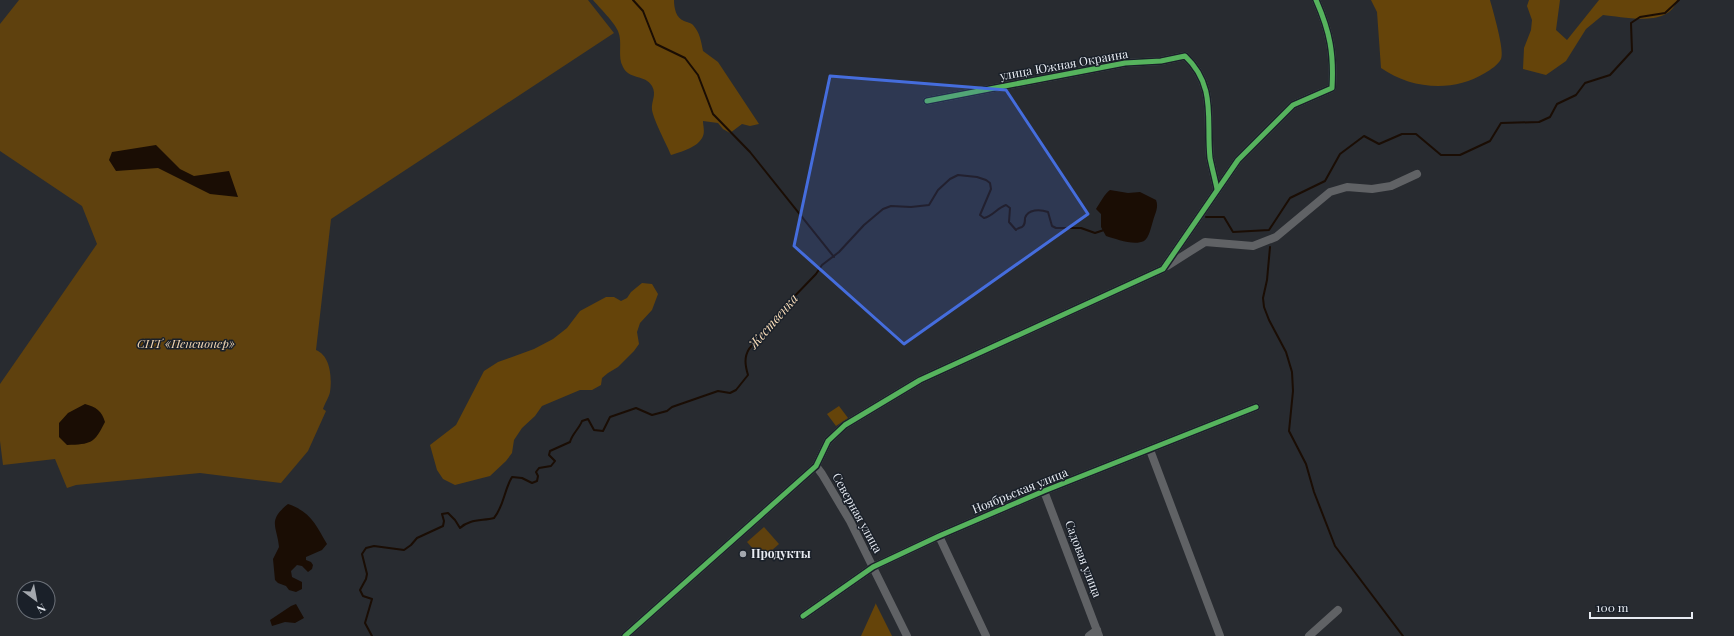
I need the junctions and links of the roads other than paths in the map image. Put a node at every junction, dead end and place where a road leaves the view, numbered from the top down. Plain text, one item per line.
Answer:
1 (1316, 0) edge
2 (927, 101) dead end
3 (1417, 174) dead end
4 (1217, 189) junction
5 (1163, 269) junction
6 (1256, 407) dead end
7 (1150, 450) junction
8 (816, 466) junction
9 (1044, 491) junction
10 (939, 536) junction
11 (873, 567) junction
12 (1338, 610) dead end
13 (803, 616) dead end
14 (1098, 633) edge
15 (625, 636) edge
16 (907, 636) edge
17 (986, 636) edge
18 (1089, 636) edge
19 (1220, 636) edge
20 (1310, 636) edge

1 - 4 street
2 - 4 street, улица Южная Окраина
3 - 5 street
4 - 5 street
5 - 8 street
6 - 7 street, Ноябрьская улица
7 - 9 street, Ноябрьская улица
7 - 19 street
8 - 11 street, Северная улица
8 - 15 street
9 - 10 street, Ноябрьская улица
9 - 14 street, Садовая улица
10 - 11 street, Ноябрьская улица
10 - 17 street
11 - 13 street, Ноябрьская улица
11 - 16 street, Северная улица
12 - 20 street
14 - 18 street

